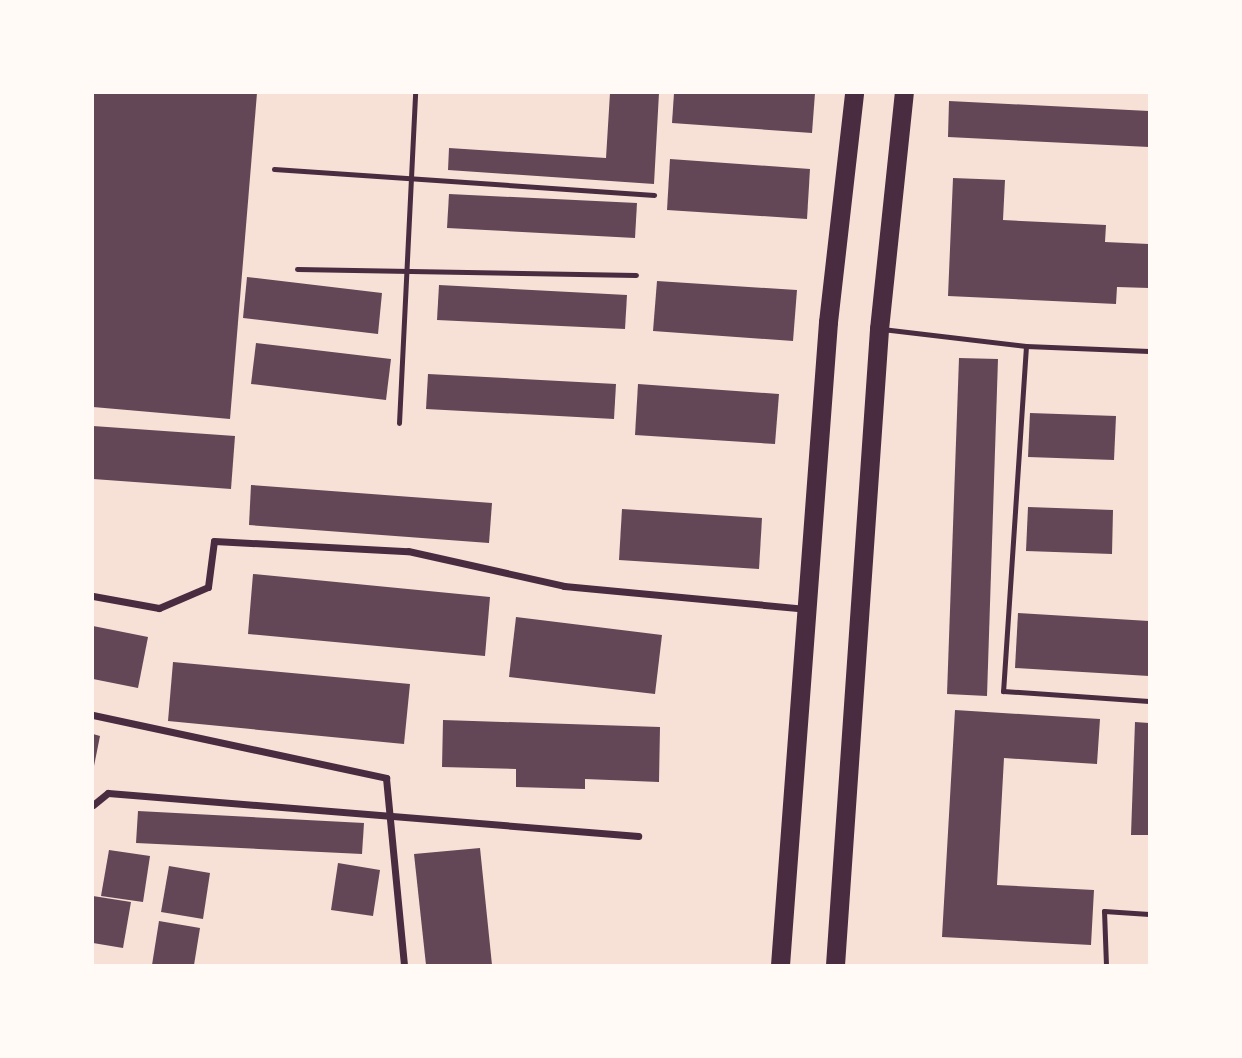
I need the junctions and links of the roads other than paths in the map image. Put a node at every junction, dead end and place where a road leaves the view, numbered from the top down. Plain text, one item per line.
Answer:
1 (415, 93) edge
2 (854, 93) edge
3 (904, 93) edge
4 (274, 169) dead end
5 (411, 178) junction
6 (654, 195) dead end
7 (297, 269) dead end
8 (406, 271) junction
9 (636, 275) dead end
10 (879, 329) junction
11 (1026, 346) junction
12 (1149, 351) edge
13 (399, 423) dead end
14 (93, 596) edge
15 (806, 609) junction
16 (1149, 701) edge
17 (93, 715) edge
18 (93, 805) edge
19 (389, 816) junction
20 (638, 836) dead end
21 (1149, 914) edge
22 (404, 965) edge
23 (779, 965) edge
24 (835, 965) edge
25 (1106, 965) edge

1 - 5 lane
2 - 15 highway
3 - 10 highway
4 - 5 lane
5 - 6 lane
5 - 8 lane
7 - 8 lane
8 - 9 lane
8 - 13 lane
10 - 11 lane
10 - 24 highway
11 - 12 lane
11 - 16 lane
14 - 15 street
15 - 23 highway
17 - 19 street
18 - 19 street
19 - 20 street
19 - 22 street
21 - 25 lane

